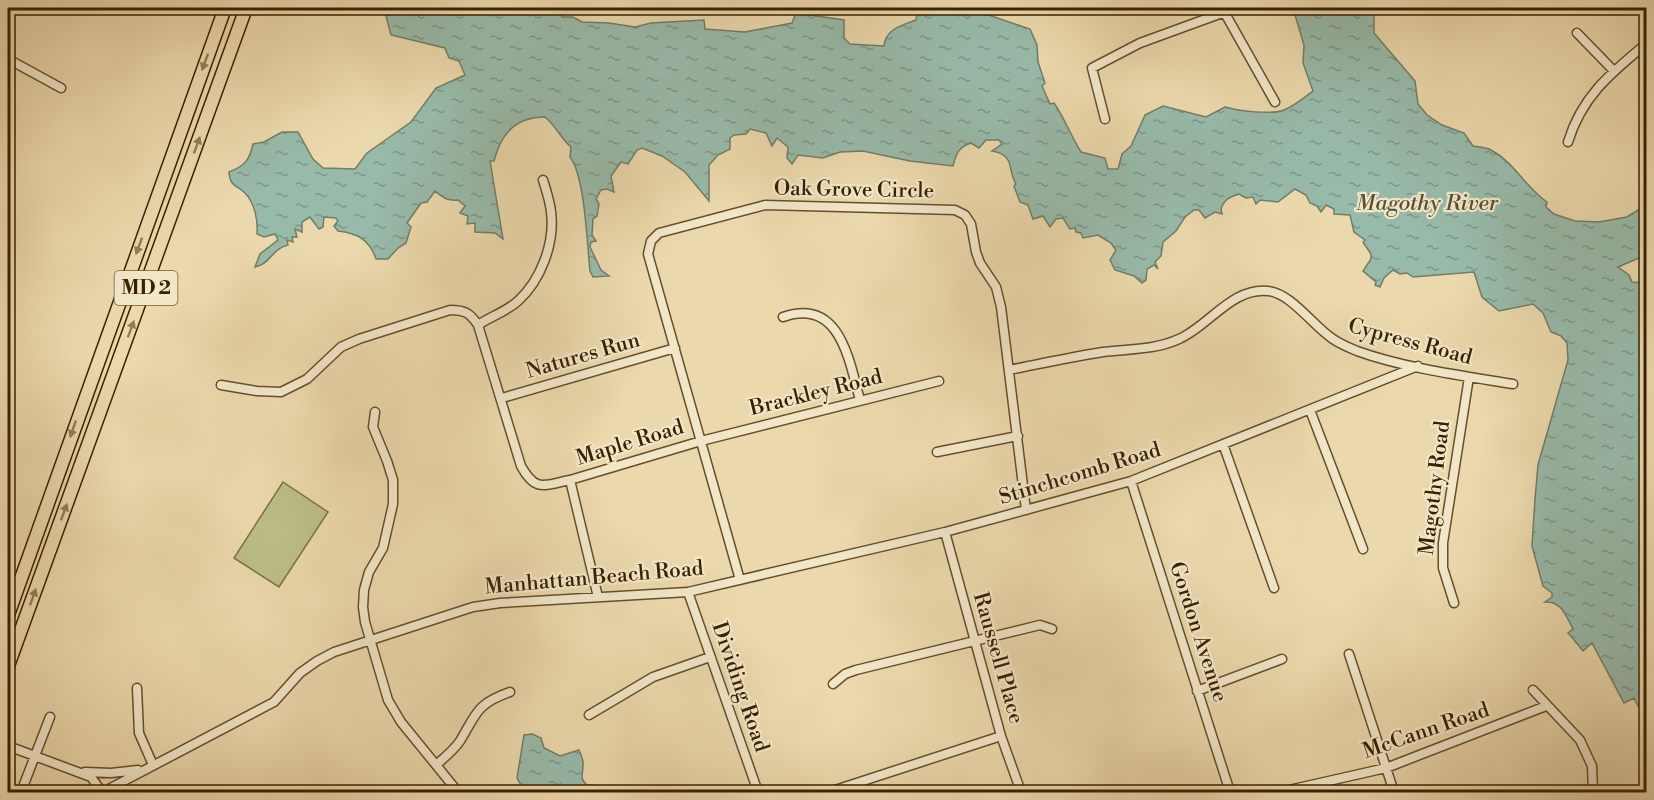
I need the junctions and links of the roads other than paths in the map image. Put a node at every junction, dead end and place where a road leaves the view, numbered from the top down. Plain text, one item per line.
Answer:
1 (225, 8) edge
2 (246, 8) edge
3 (1224, 10) edge
4 (1577, 33) dead end
5 (1647, 44) edge
6 (8, 59) edge
7 (1614, 71) junction
8 (61, 88) dead end
9 (1275, 102) dead end
10 (1104, 119) dead end
11 (1568, 142) dead end
12 (543, 180) dead end
13 (783, 317) dead end
14 (478, 325) junction
15 (675, 348) junction
16 (1418, 366) junction
17 (1009, 370) junction
18 (1469, 377) junction
19 (939, 381) dead end
20 (1513, 384) dead end
21 (221, 385) dead end
22 (502, 398) junction
23 (860, 400) junction
24 (1310, 410) junction
25 (375, 412) dead end
26 (1018, 436) junction
27 (701, 441) junction
28 (1223, 444) junction
29 (937, 452) dead end
30 (570, 480) junction
31 (1131, 481) junction
32 (1026, 510) junction
33 (945, 532) junction
34 (1363, 549) dead end
35 (27, 561) junction
36 (44, 567) junction
37 (740, 580) junction
38 (1274, 588) dead end
39 (688, 592) junction
40 (598, 597) junction
41 (1454, 603) dead end
42 (8, 615) edge
43 (1052, 629) dead end
44 (371, 640) junction
45 (973, 641) junction
46 (1349, 654) dead end
47 (710, 657) junction
48 (1282, 659) dead end
49 (8, 666) edge
50 (833, 684) dead end
51 (137, 688) dead end
52 (1533, 690) dead end
53 (1197, 691) junction
54 (510, 692) dead end
55 (1546, 706) junction
56 (589, 715) dead end
57 (50, 717) dead end
58 (1001, 736) junction
59 (8, 746) edge
60 (35, 755) junction
61 (436, 765) junction
62 (148, 767) junction
63 (1386, 768) junction
64 (79, 772) junction
65 (21, 792) edge
66 (102, 792) edge
67 (458, 792) edge
68 (758, 792) edge
69 (829, 792) edge
70 (1021, 792) edge
71 (1230, 792) edge
72 (1280, 792) edge
73 (1394, 792) edge
74 (1593, 792) edge

1 -> 35 highway, MD 2
36 -> 2 highway, MD 2
3 - 9 street
3 - 10 street
4 - 7 street
5 - 7 street
6 - 8 street
7 - 11 street
12 - 14 street
13 - 23 street
14 - 21 street
14 - 22 street, Maple Road
15 - 17 street, Oak Grove Circle
15 - 22 street, Natures Run
15 - 27 street, Oak Grove Circle
16 - 17 street, Cypress Road
16 - 18 street, Cypress Road
16 - 24 street, Stinchcomb Road
17 - 26 street, Oak Grove Circle
18 - 20 street, Cypress Road
18 - 41 street, Magothy Road
19 - 23 street, Brackley Road
22 - 30 street, Maple Road
23 - 27 street, Brackley Road
24 - 28 street, Stinchcomb Road
24 - 34 street
25 - 44 street
26 - 29 street
26 - 32 street, Oak Grove Circle
27 - 30 street, Maple Road
27 - 37 street, Oak Grove Circle
28 - 31 street, Stinchcomb Road
28 - 38 street
30 - 40 street
31 - 32 street, Stinchcomb Road
31 - 53 street, Gordon Avenue
32 - 33 street, Stinchcomb Road
33 - 37 street, Stinchcomb Road
33 - 45 street, Raussell Place
35 - 36 highway
35 - 42 highway, MD 2
49 -> 36 highway, MD 2
37 - 39 street, Manhattan Beach Road
39 - 40 street, Manhattan Beach Road
39 - 47 street, Dividing Road
40 - 44 street, Manhattan Beach Road
43 - 45 street
44 - 61 street
44 - 62 street, Manhattan Beach Road
45 - 50 street
45 - 58 street, Raussell Place
46 - 63 street
47 - 56 street
47 - 68 street, Dividing Road
48 - 53 street
51 - 62 street
52 - 55 street
53 - 71 street, Gordon Avenue
54 - 61 street
55 - 63 street, McCann Road
55 - 74 street
57 - 60 street
58 - 69 street
58 - 70 street, Raussell Place
59 - 60 street
60 - 64 street
60 - 65 street
61 - 67 street
62 - 64 street
62 - 66 street, Manhattan Beach Road
63 - 72 street, McCann Road
63 - 73 street
64 - 66 street

